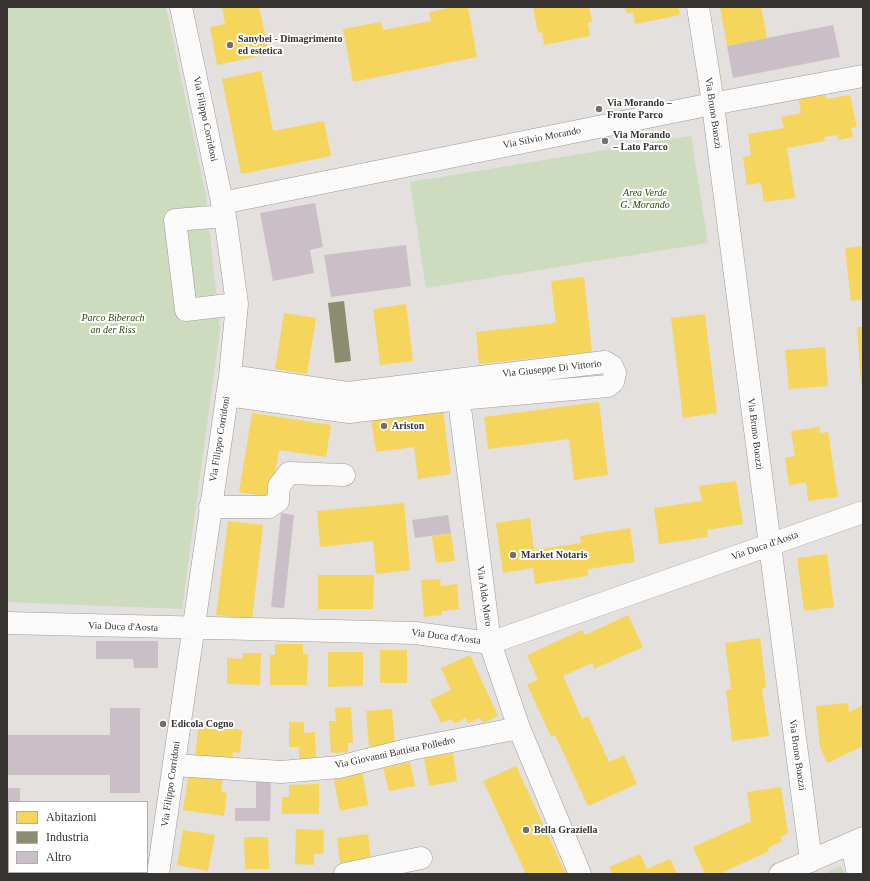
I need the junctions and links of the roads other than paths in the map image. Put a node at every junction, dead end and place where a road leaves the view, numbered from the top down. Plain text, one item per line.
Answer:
1 (181, 7) edge
2 (698, 7) edge
3 (863, 76) edge
4 (711, 97) junction
5 (223, 209) junction
6 (237, 304) junction
7 (228, 386) junction
8 (458, 389) junction
9 (344, 475) dead end
10 (210, 506) junction
11 (863, 512) edge
12 (769, 544) junction
13 (7, 623) edge
14 (192, 628) junction
15 (490, 643) junction
16 (519, 728) junction
17 (174, 765) junction
18 (856, 841) edge
19 (421, 858) dead end
20 (811, 861) junction
21 (158, 874) edge
22 (345, 874) edge
23 (580, 874) edge
24 (780, 874) edge
25 (858, 874) edge

1 - 5 street, Via Filippo Corridoni
2 - 4 street, Via Bruno Buozzi
3 - 4 street, Via Silvio Morando
4 - 5 street, Via Silvio Morando
4 - 12 street, Via Bruno Buozzi
5 - 6 street, Via Filippo Corridoni
5 - 6 street, Via Silvio Morando
6 - 7 street, Via Filippo Corridoni
7 - 8 street, Via Giuseppe Di Vittorio
7 - 10 street, Via Filippo Corridoni
8 - 8 street, Via Giuseppe Di Vittorio
8 - 15 street, Via Aldo Moro
9 - 10 street
10 - 14 street, Via Filippo Corridoni
11 - 12 street, Via Duca d'Aosta
12 - 15 street, Via Duca d'Aosta
12 - 20 street, Via Bruno Buozzi
13 - 14 street, Via Duca d'Aosta
14 - 15 street, Via Duca d'Aosta
14 - 17 street, Via Filippo Corridoni
15 - 16 street, Via Aldo Moro
16 - 17 street, Via Giovanni Battista Polledro
16 - 23 street, Via Aldo Moro
17 - 21 street, Via Filippo Corridoni
18 - 20 street
18 - 25 street
19 - 22 street
20 - 24 street

